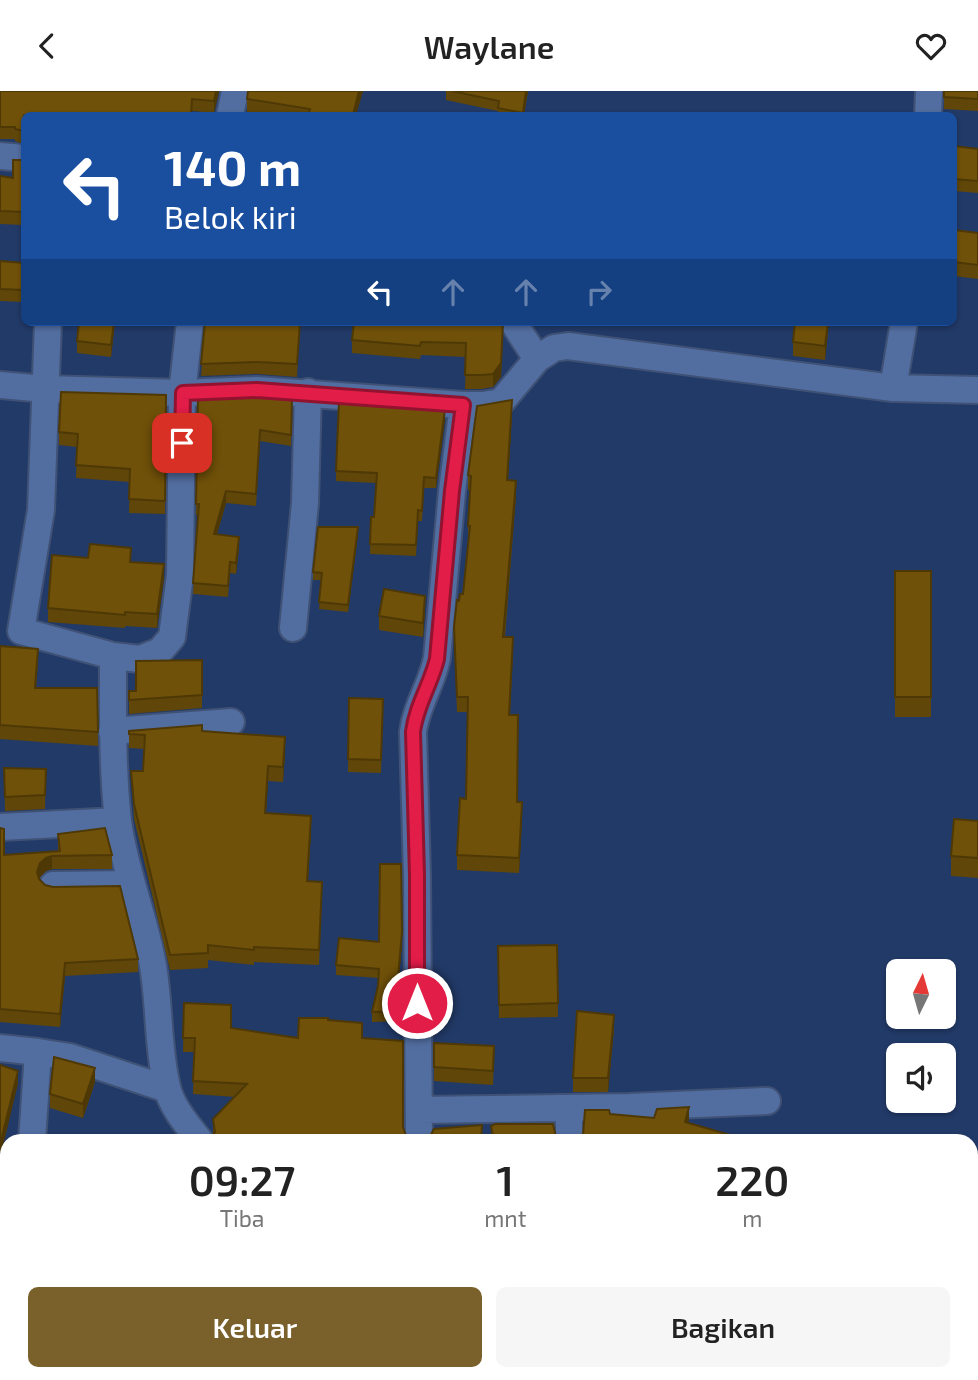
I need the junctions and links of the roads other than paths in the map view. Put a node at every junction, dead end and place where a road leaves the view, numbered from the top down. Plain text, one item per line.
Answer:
1 (235, 91) edge
2 (929, 91) edge
3 (231, 112) edge
4 (928, 112) edge
5 (0, 156) edge
6 (21, 158) edge
7 (48, 326) edge
8 (190, 326) edge
9 (516, 326) edge
10 (903, 326) edge
11 (537, 359) junction
12 (0, 385) edge
13 (893, 388) junction
14 (45, 389) junction
15 (978, 390) edge
16 (183, 393) junction
17 (308, 393) junction
18 (463, 405) junction
19 (293, 628) dead end
20 (11, 631) edge
21 (113, 656) junction
22 (231, 722) dead end
23 (112, 731) junction
24 (118, 821) junction
25 (1, 828) edge
26 (132, 884) junction
27 (54, 885) edge
28 (0, 1048) edge
29 (37, 1052) junction
30 (167, 1089) junction
31 (767, 1101) dead end
32 (569, 1109) junction
33 (419, 1110) junction
34 (32, 1134) edge
35 (194, 1134) edge
36 (419, 1134) edge
37 (569, 1134) edge

1 - 3 street
2 - 4 street
5 - 6 street
7 - 14 street
8 - 16 street
9 - 11 street
10 - 13 street
11 - 13 street
11 - 18 street
12 - 14 street
13 - 15 street
14 - 16 street
14 - 20 street
16 - 17 street
16 - 21 street
17 - 18 street
17 - 19 street
18 - 33 street
20 - 21 street
21 - 23 street
22 - 23 street
23 - 24 street
24 - 25 street
24 - 26 street
26 - 27 street
26 - 30 street
28 - 29 street
29 - 30 street
29 - 34 street
30 - 35 street
31 - 32 street
32 - 33 street
32 - 37 street
33 - 36 street

